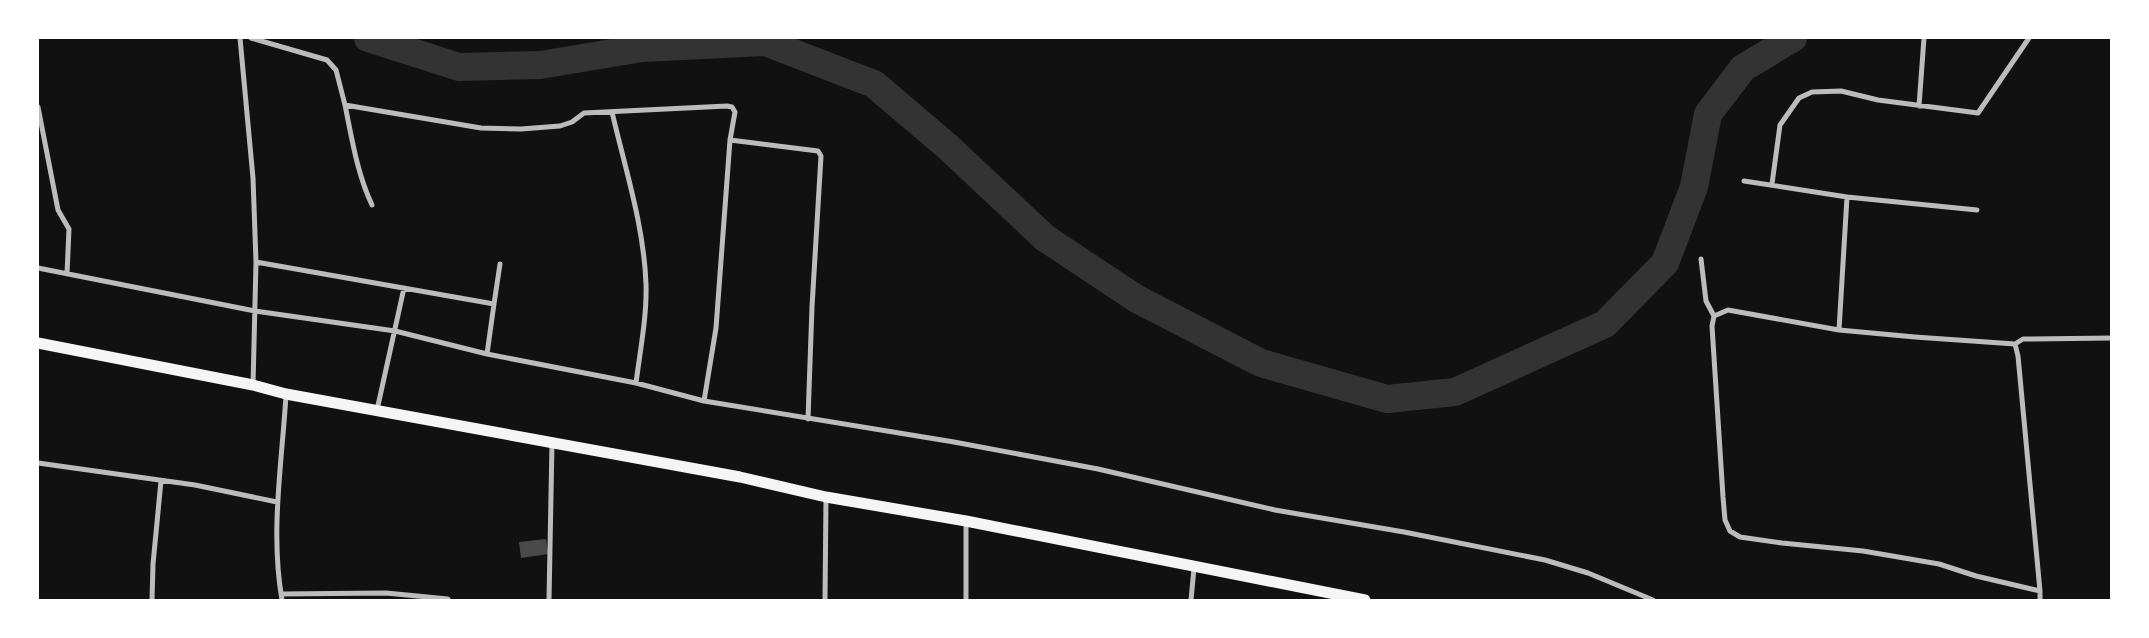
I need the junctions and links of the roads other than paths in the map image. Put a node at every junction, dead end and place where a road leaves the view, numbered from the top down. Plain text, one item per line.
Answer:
1 (240, 38) edge
2 (251, 38) edge
3 (1924, 38) edge
4 (2029, 38) edge
5 (345, 105) junction
6 (38, 106) edge
7 (1920, 106) junction
8 (612, 112) junction
9 (730, 140) junction
10 (1744, 181) dead end
11 (1772, 184) junction
12 (1846, 197) junction
13 (372, 205) dead end
14 (1977, 210) dead end
15 (1702, 259) dead end
16 (256, 262) junction
17 (500, 264) dead end
18 (38, 268) edge
19 (67, 274) junction
20 (404, 288) junction
21 (494, 304) junction
22 (255, 311) junction
23 (1714, 316) junction
24 (1839, 330) junction
25 (395, 331) junction
26 (2112, 338) edge
27 (38, 343) edge
28 (2015, 344) junction
29 (487, 354) junction
30 (636, 383) junction
31 (253, 386) junction
32 (286, 394) junction
33 (704, 401) junction
34 (377, 410) junction
35 (808, 419) junction
36 (552, 443) junction
37 (38, 464) edge
38 (161, 481) junction
39 (826, 497) junction
40 (277, 502) junction
41 (966, 521) junction
42 (1194, 568) junction
43 (2040, 591) junction
44 (281, 594) junction
45 (448, 599) dead end
46 (152, 600) edge
47 (282, 600) edge
48 (549, 600) edge
49 (825, 600) edge
50 (966, 600) edge
51 (1191, 600) edge
52 (1365, 600) edge
53 (1654, 600) edge
54 (2040, 600) edge

1 - 16 street
2 - 5 street
3 - 7 street
4 - 7 street
5 - 8 street
5 - 13 street
6 - 19 street
7 - 11 street
8 - 9 street
8 - 30 street
9 - 33 street
9 - 35 street
10 - 11 street
11 - 12 street
12 - 14 street
12 - 24 street
15 - 23 street
16 - 20 street
16 - 22 street
17 - 21 street
18 - 19 street
19 - 22 street
20 - 21 street
20 - 25 street
21 - 29 street
22 - 25 street
22 - 31 street
23 - 24 street
23 - 43 street
24 - 28 street
25 - 29 street
25 - 34 street
26 - 28 street
27 - 31 highway
28 - 43 street
29 - 30 street
30 - 33 street
31 - 32 highway
32 - 34 highway
32 - 40 street
33 - 35 street
34 - 36 highway
35 - 53 street
36 - 39 highway
36 - 48 street
37 - 38 street
38 - 40 street
38 - 46 street
39 - 41 highway
39 - 49 street
40 - 44 street
41 - 42 highway
41 - 50 street
42 - 51 street
42 - 52 highway
43 - 54 street
44 - 45 street
44 - 47 street

